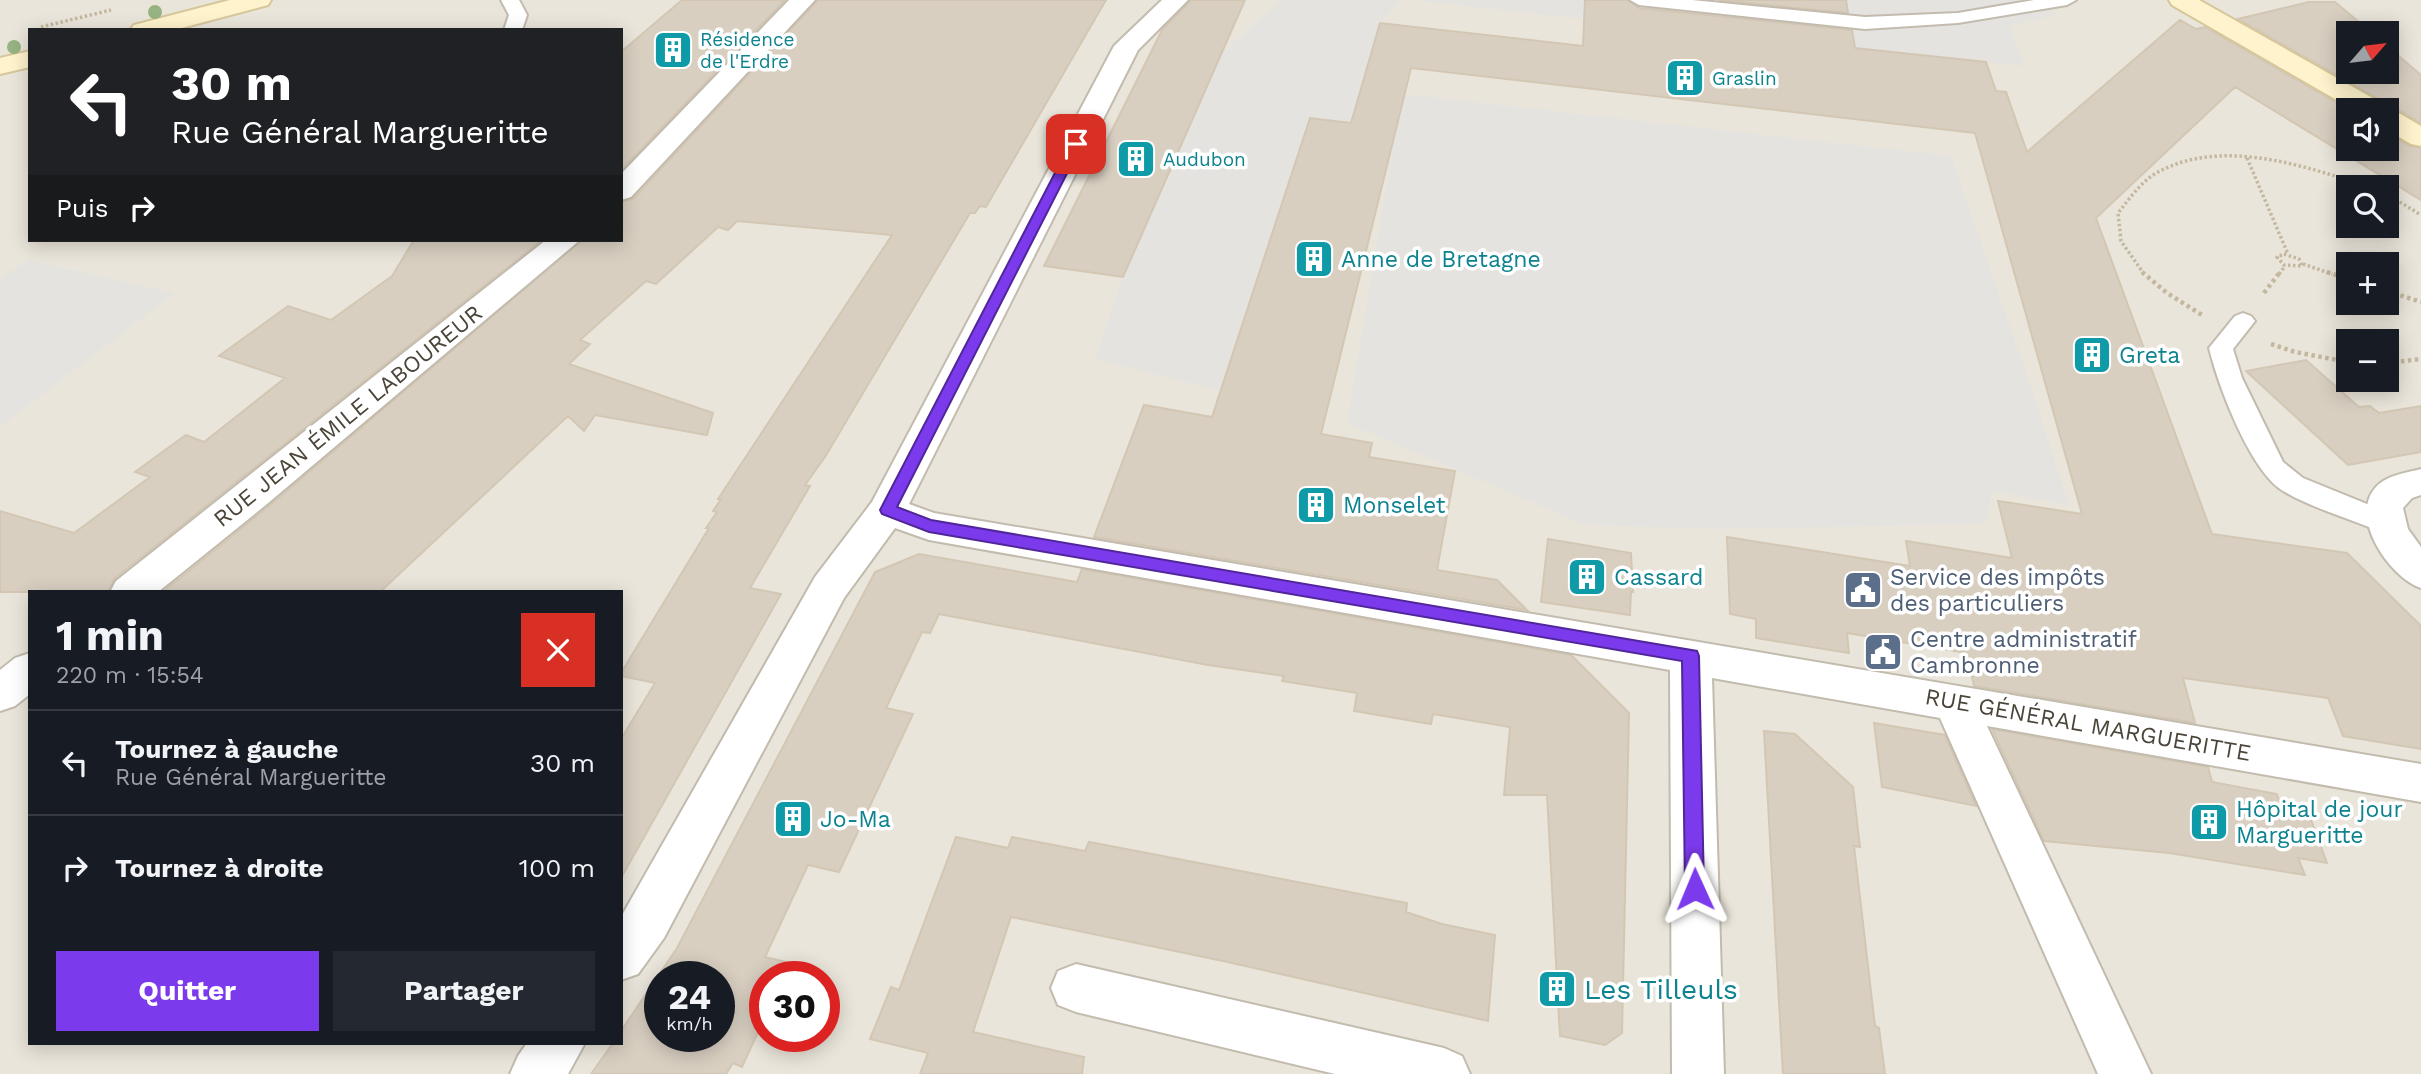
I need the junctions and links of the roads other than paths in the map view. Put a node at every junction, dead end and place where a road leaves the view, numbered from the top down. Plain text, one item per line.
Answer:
1 (259, 0) edge
2 (510, 0) edge
3 (803, 0) edge
4 (1177, 0) edge
5 (1639, 0) edge
6 (2067, 0) edge
7 (2181, 0) edge
8 (151, 28) edge
9 (514, 28) edge
10 (28, 59) edge
11 (0, 66) edge
12 (2352, 98) edge
13 (2399, 125) edge
14 (2421, 138) edge
15 (623, 189) edge
16 (563, 242) edge
17 (2238, 326) road end
18 (2421, 482) edge
19 (887, 510) junction
20 (2384, 522) junction
21 (2421, 573) edge
22 (133, 590) edge
23 (1691, 656) junction
24 (28, 672) edge
25 (0, 694) edge
26 (1954, 702) junction
27 (2421, 783) edge
28 (623, 954) edge
29 (1076, 988) dead end
30 (558, 1045) edge
31 (536, 1074) edge
32 (1444, 1074) edge
33 (1698, 1074) edge
34 (2124, 1074) edge

1 - 8 street
2 - 9 lane
3 - 15 street
4 - 19 street
5 - 6 lane
7 - 12 street
10 - 11 street
13 - 14 street
16 - 22 street, RUE JEAN ÉMILE LABOUREUR
17 - 20 lane
18 - 20 street
19 - 23 street, RUE GÉNÉRAL MARGUERITTE
19 - 28 street
20 - 21 street
23 - 26 street, RUE GÉNÉRAL MARGUERITTE
23 - 33 street
24 - 25 street
26 - 27 street, RUE GÉNÉRAL MARGUERITTE
26 - 34 street
29 - 32 street
30 - 31 street

